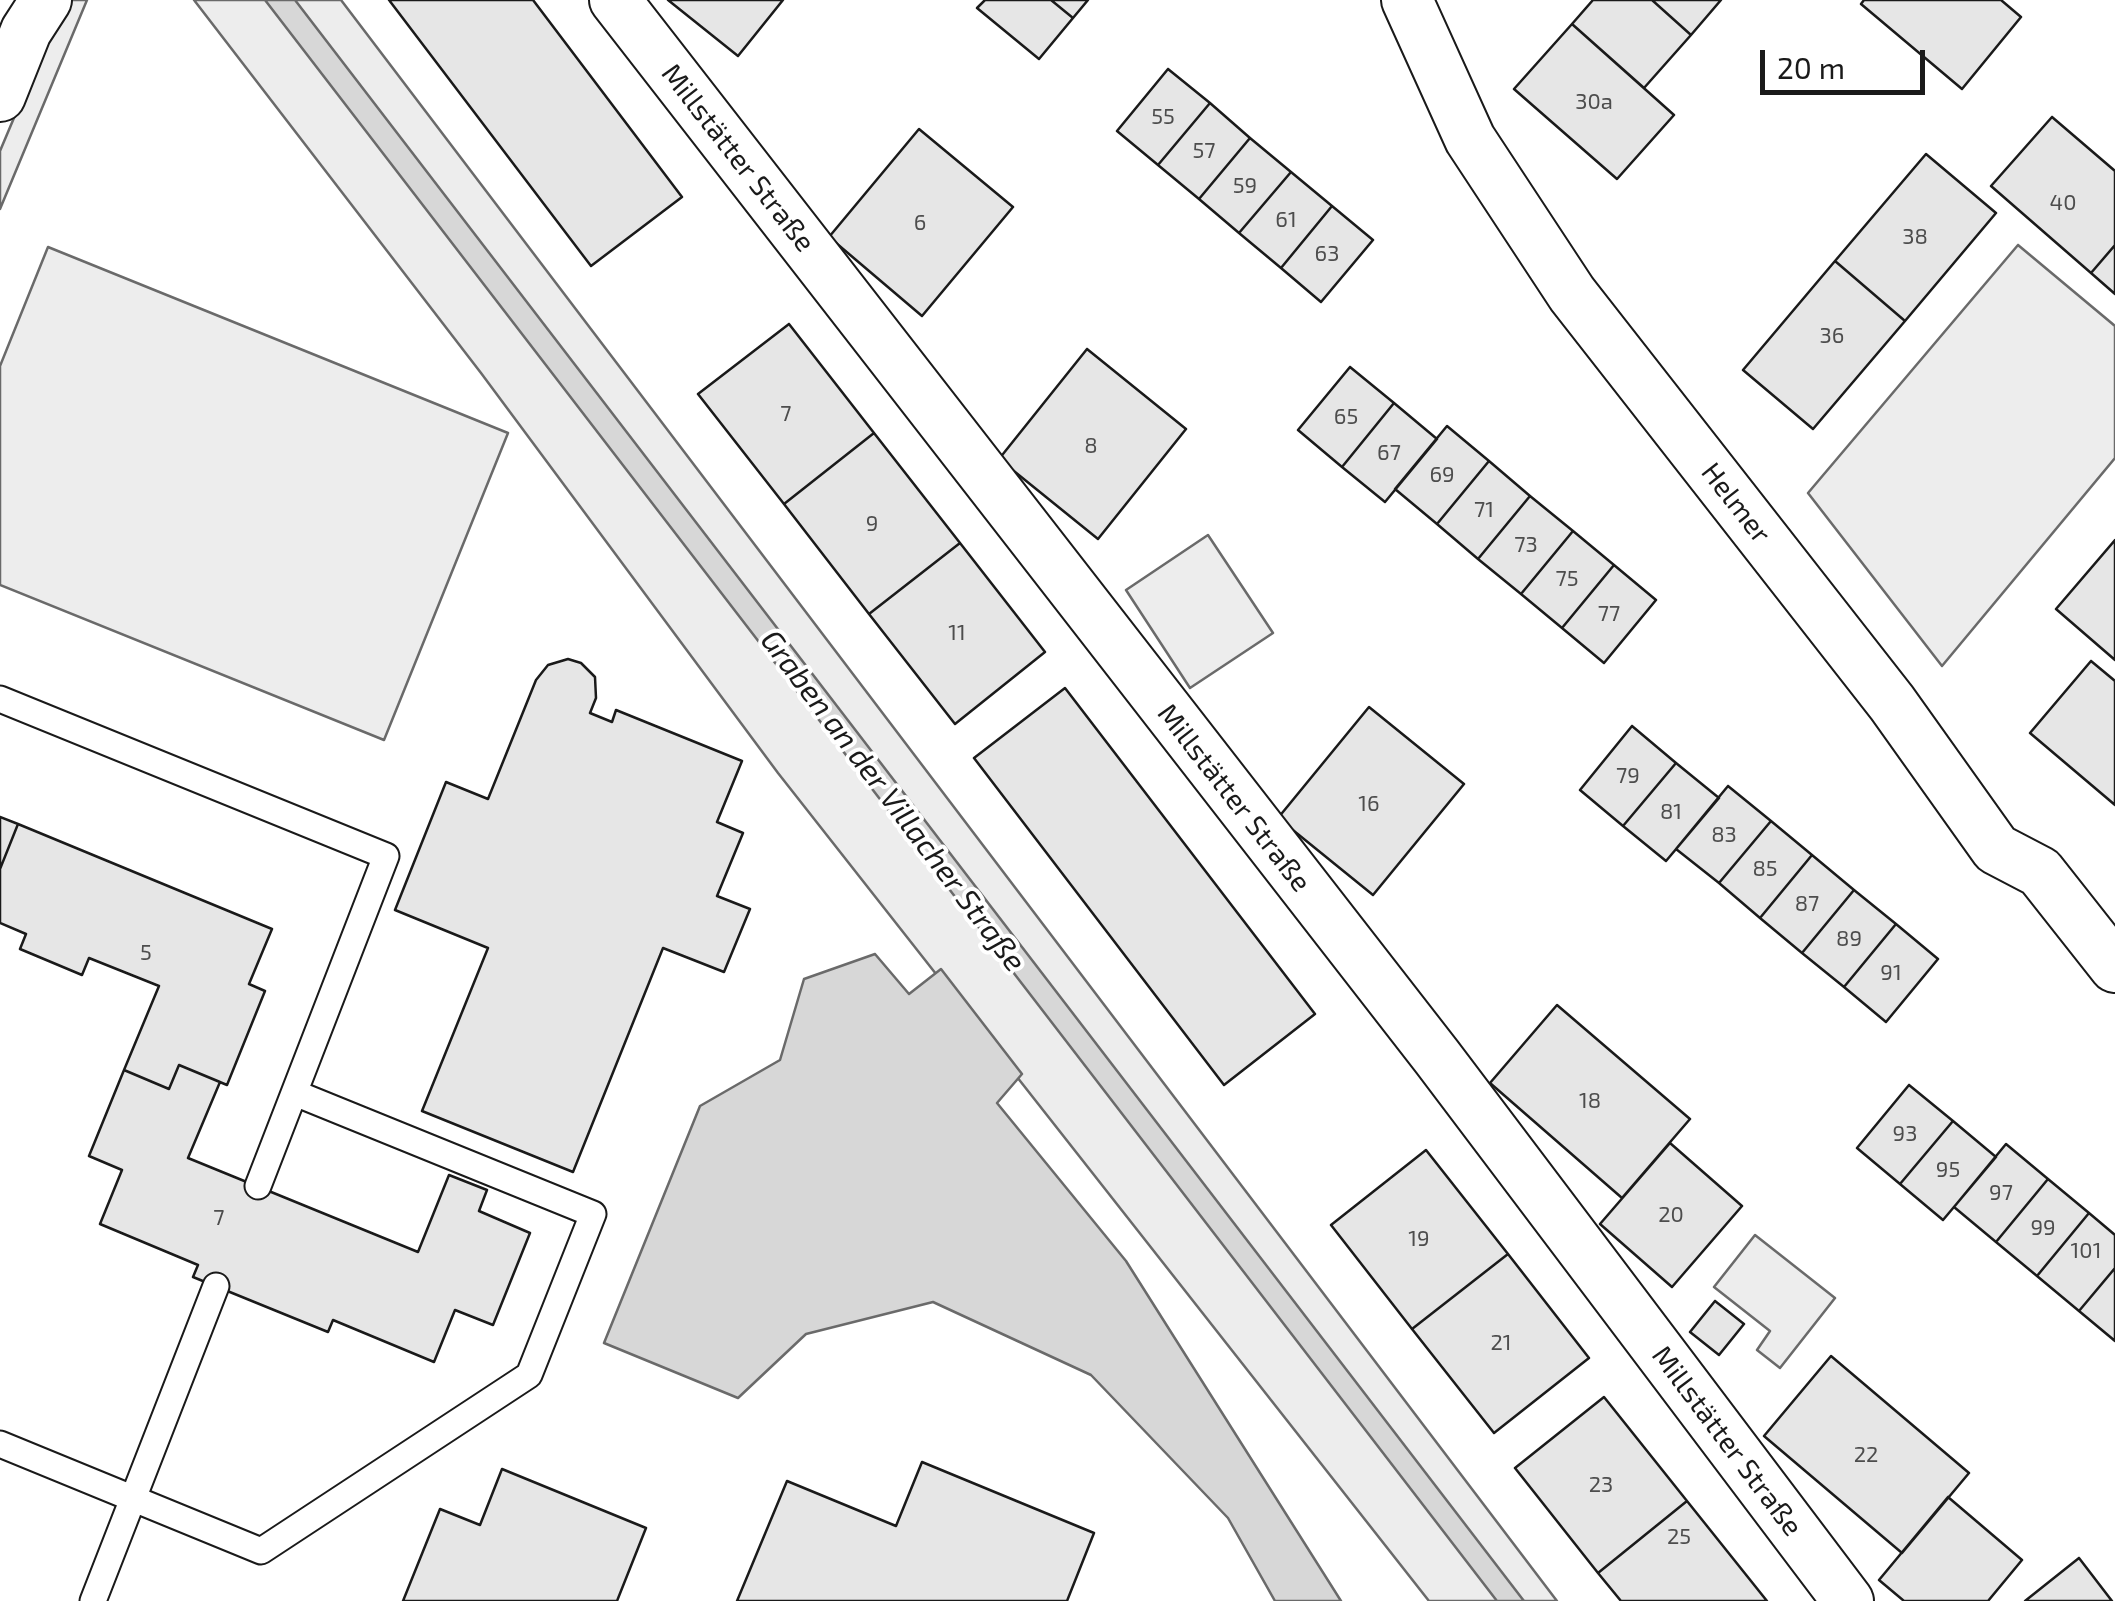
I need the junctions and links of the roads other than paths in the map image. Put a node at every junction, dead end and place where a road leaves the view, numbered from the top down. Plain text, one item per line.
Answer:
1 (46, 0) edge
2 (615, 0) edge
3 (1407, 0) edge
4 (0, 96) edge
5 (0, 698) edge
6 (2115, 966) edge
7 (295, 1093) junction
8 (258, 1186) dead end
9 (216, 1286) dead end
10 (0, 1444) edge
11 (134, 1499) junction
12 (93, 1601) edge
13 (1848, 1601) edge

1 - 4 street
2 - 13 street, Millstätter Straße
3 - 6 street, Helmer
5 - 7 lane
7 - 8 lane
7 - 11 lane
9 - 11 lane
10 - 11 lane
11 - 12 lane

